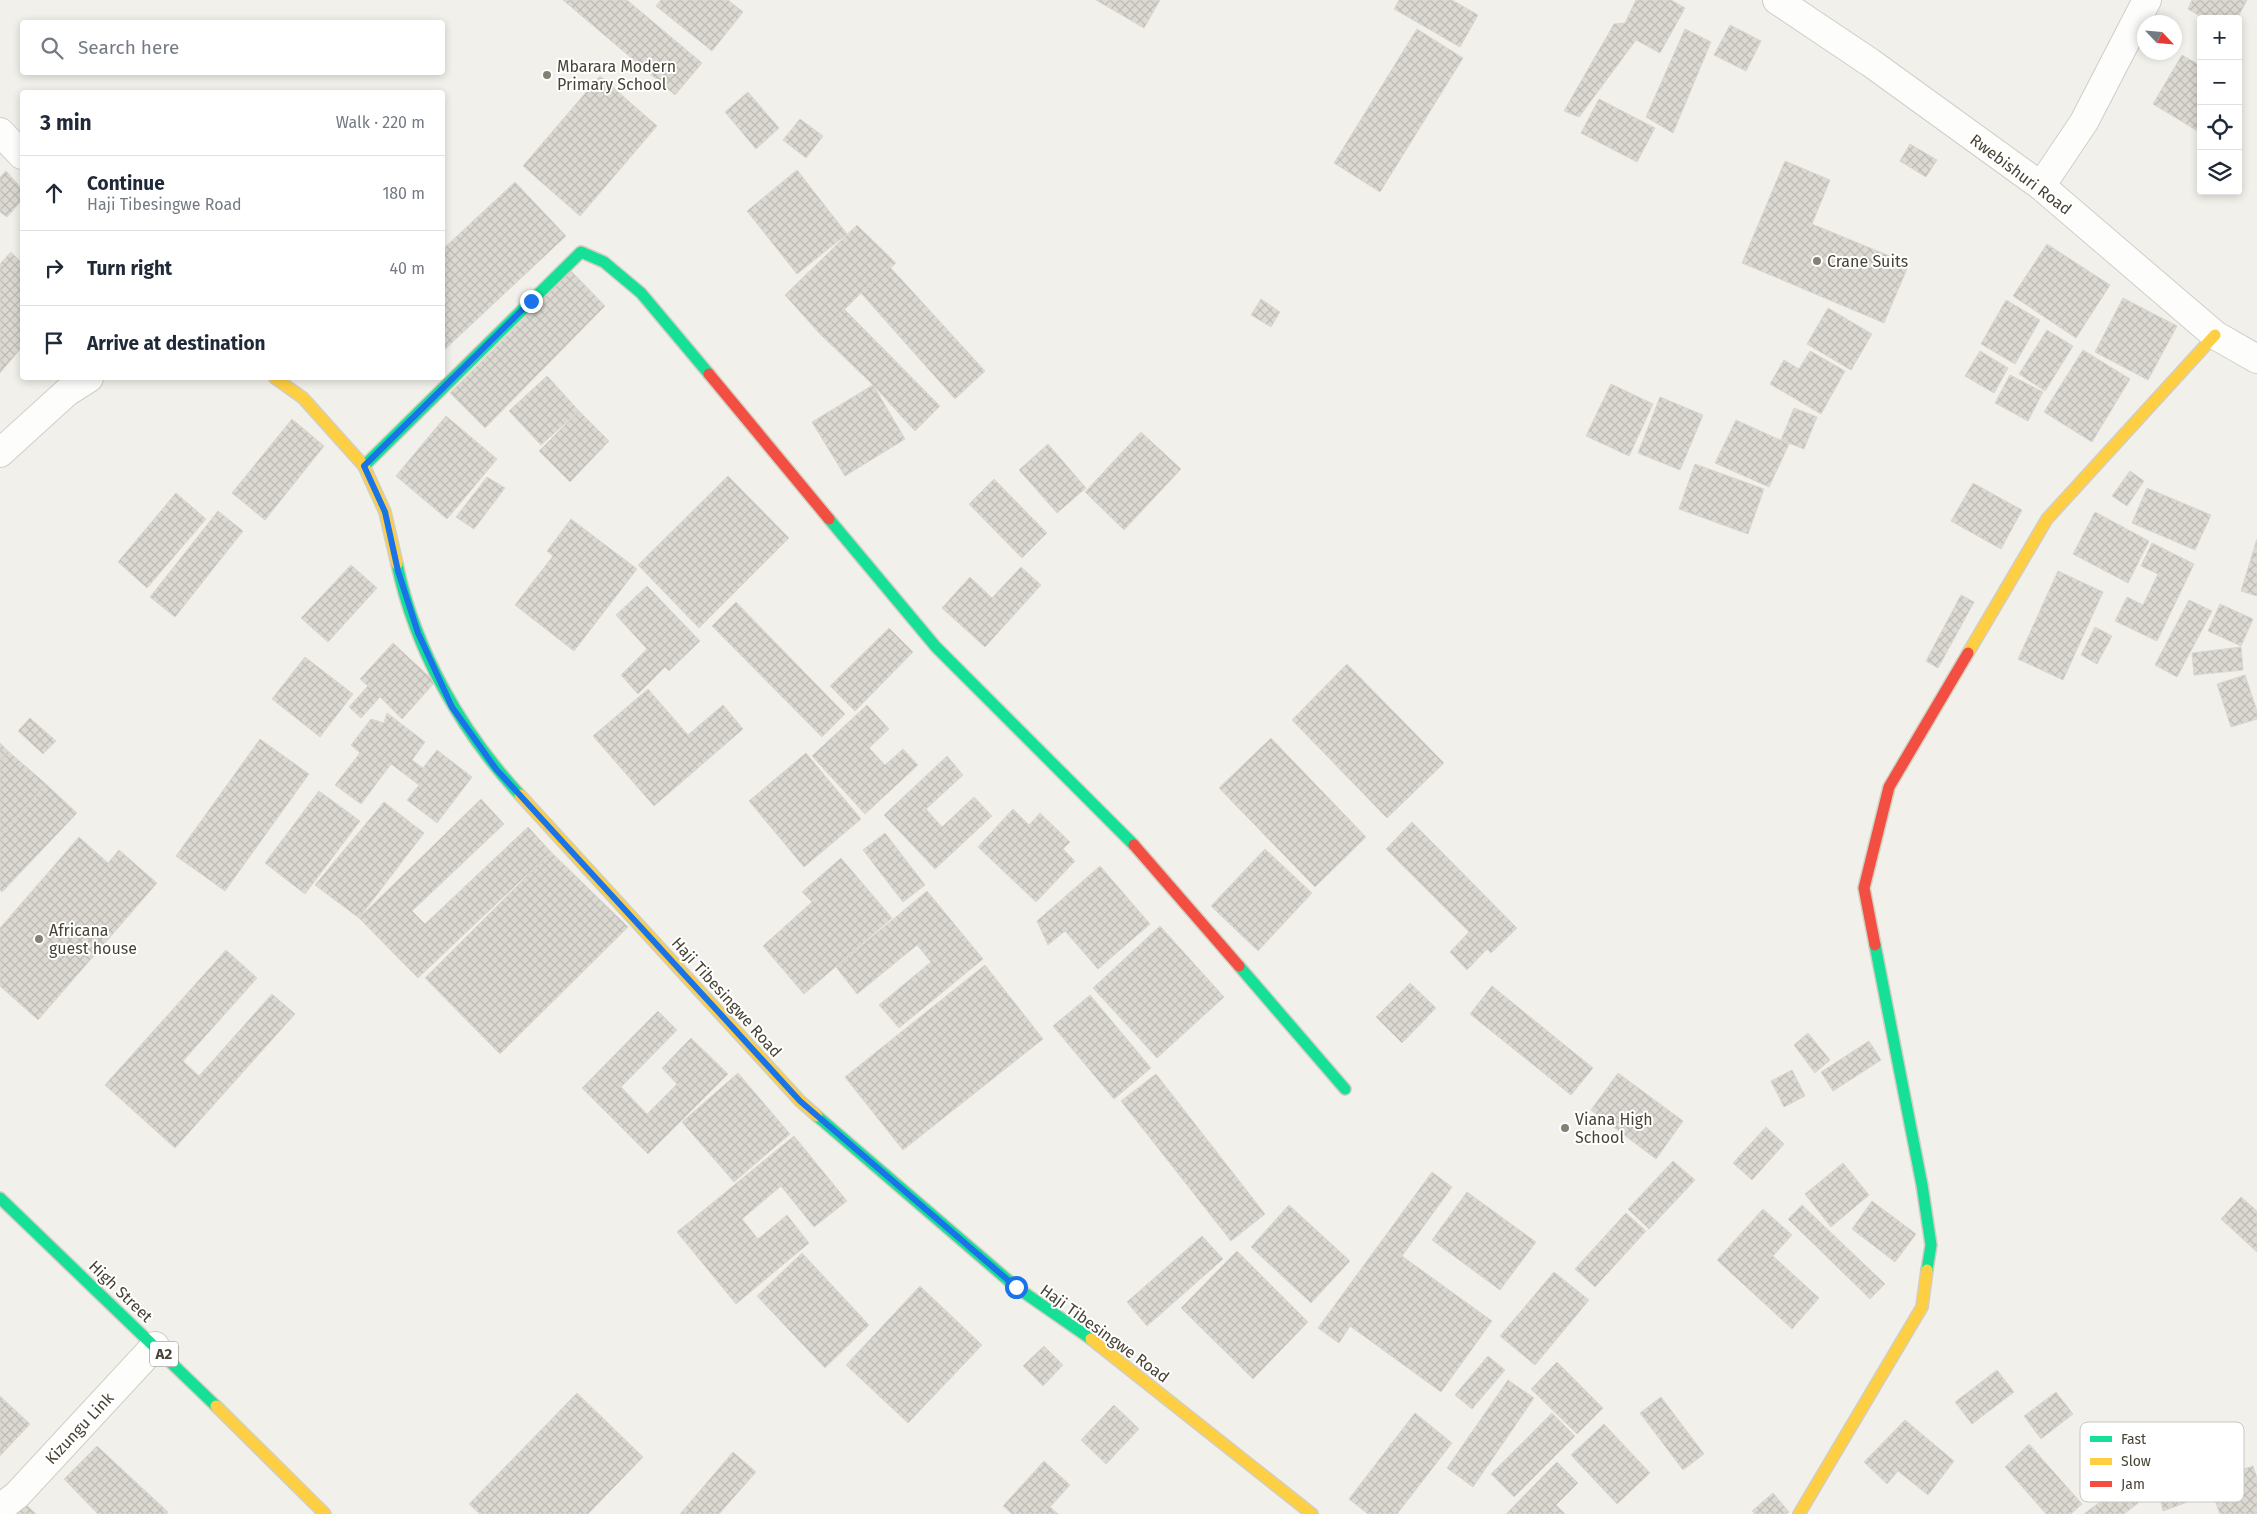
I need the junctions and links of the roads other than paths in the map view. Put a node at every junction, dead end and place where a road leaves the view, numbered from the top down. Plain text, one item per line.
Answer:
1 (1777, 0) edge
2 (2148, 0) edge
3 (0, 132) edge
4 (20, 152) edge
5 (2041, 186) junction
6 (2215, 335) junction
7 (2257, 359) edge
8 (87, 380) edge
9 (278, 380) edge
10 (0, 453) edge
11 (364, 466) junction
12 (1345, 1089) dead end
13 (0, 1198) edge
14 (155, 1346) junction
15 (0, 1508) edge
16 (325, 1514) edge
17 (1312, 1514) edge
18 (1799, 1514) edge

1 - 5 street, Rwebishuri Road
2 - 5 street
3 - 4 street
5 - 6 street, Rwebishuri Road
6 - 7 street, Rwebishuri Road
6 - 18 street
8 - 10 street
9 - 11 street, Haji Tibesingwe Road
11 - 12 street
11 - 17 street, Haji Tibesingwe Road
13 - 14 street, High Street / A2
14 - 15 street, Kizungu Link
14 - 16 street, High Street / A2

